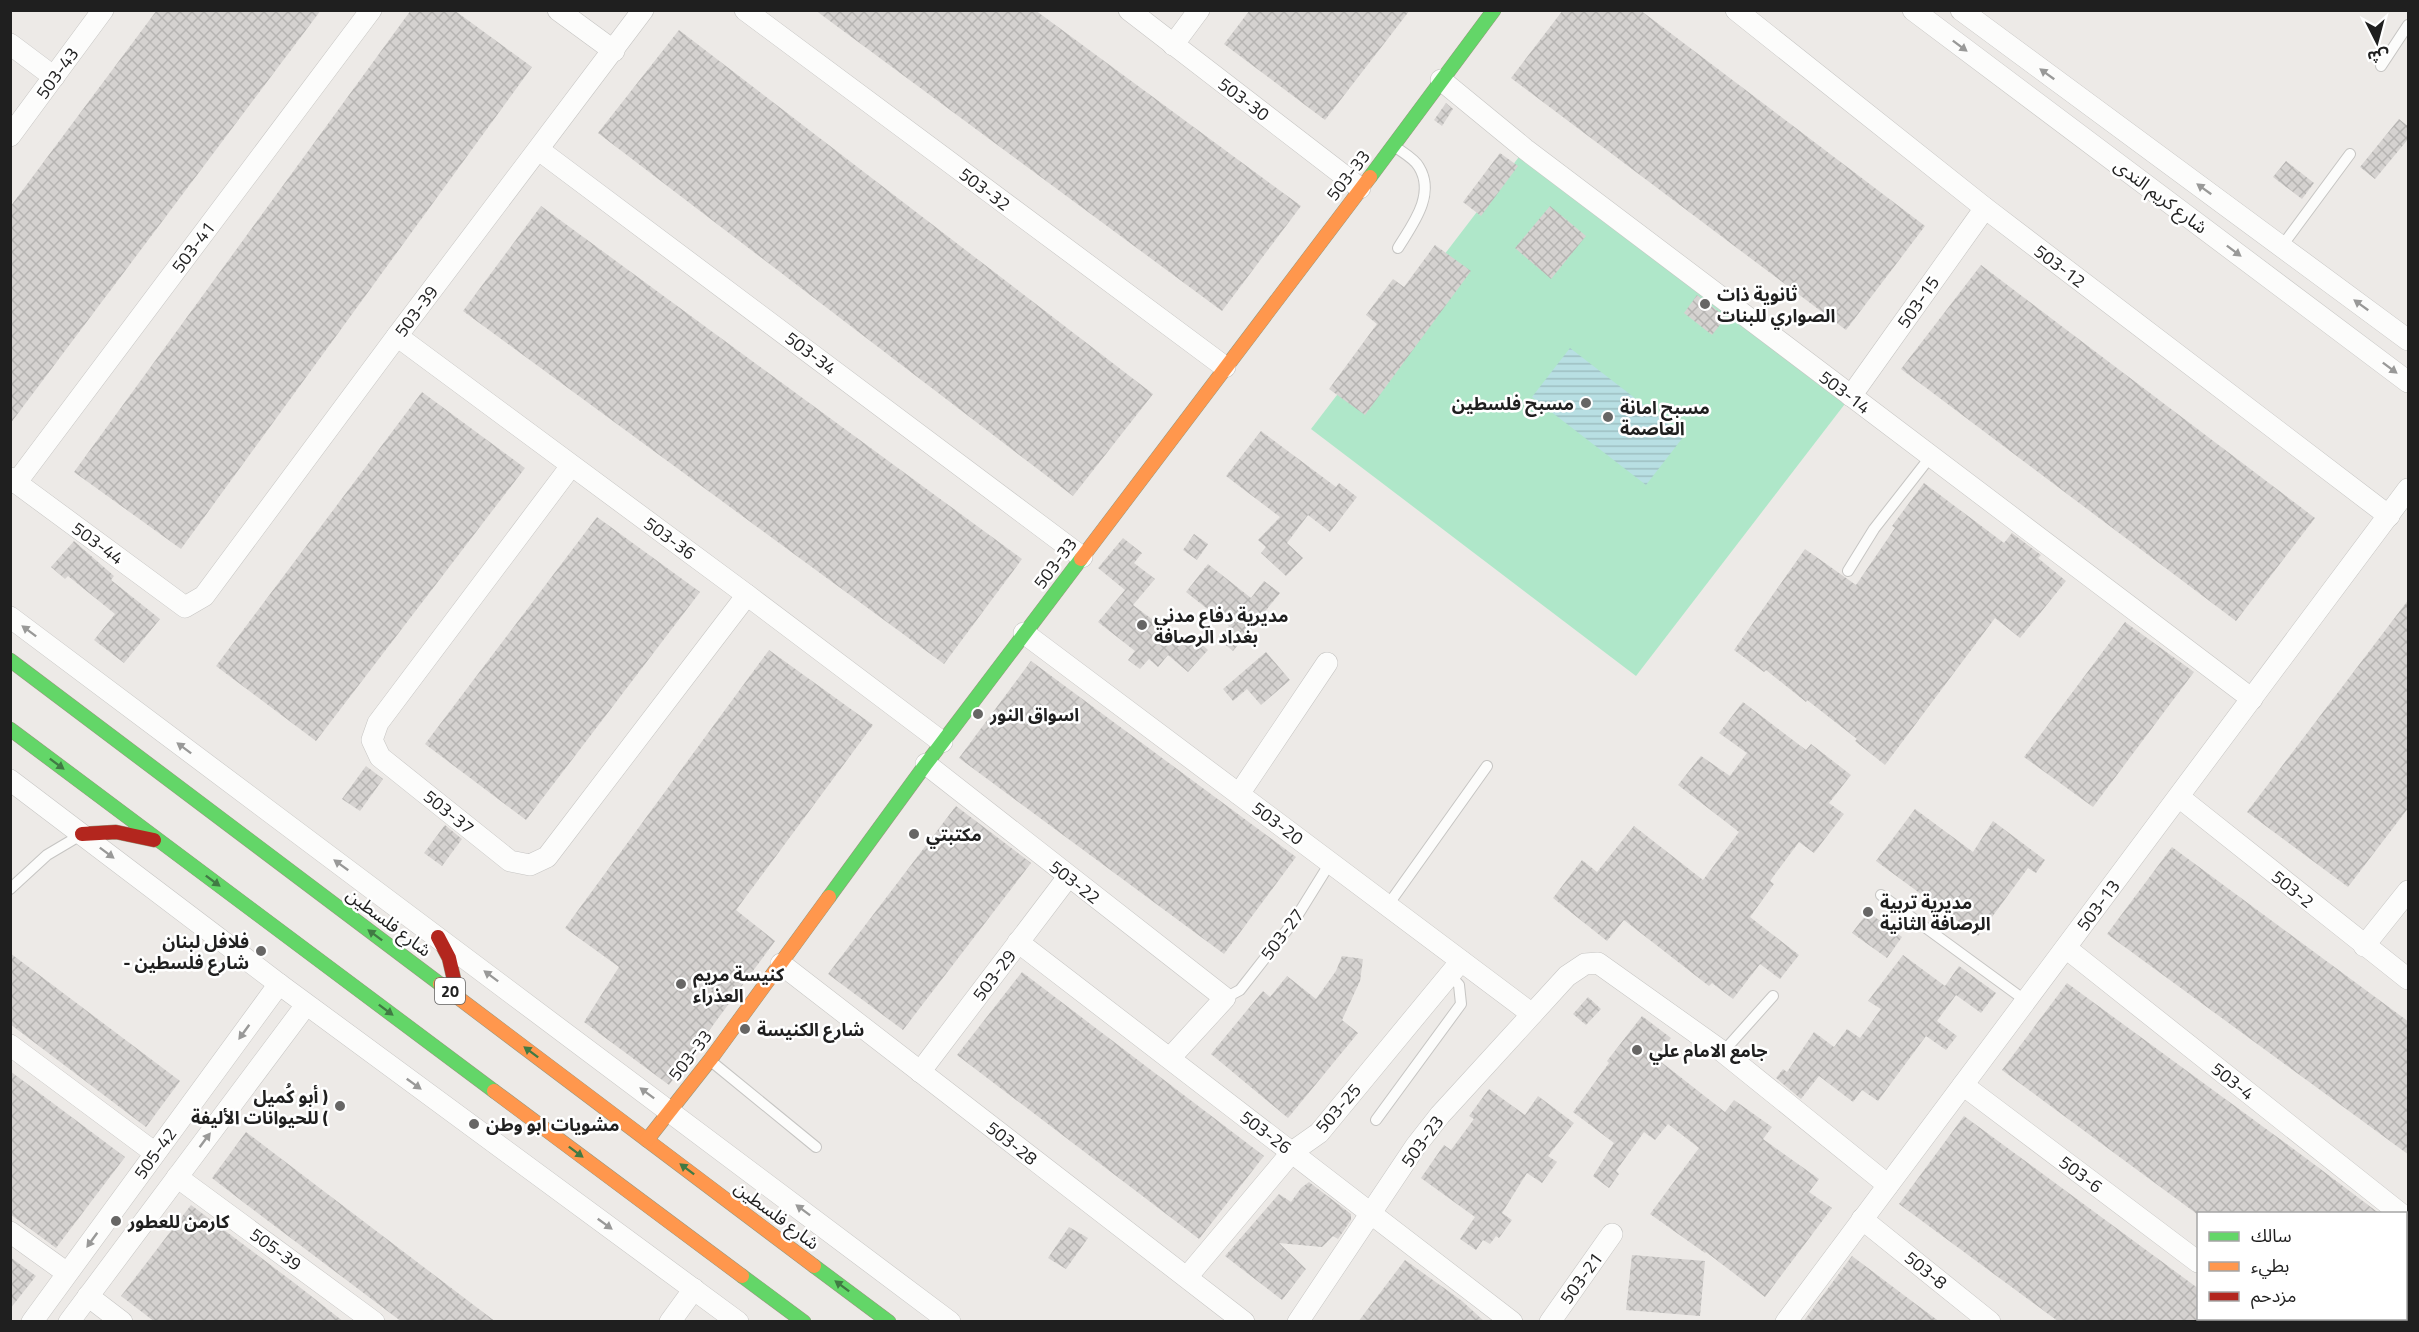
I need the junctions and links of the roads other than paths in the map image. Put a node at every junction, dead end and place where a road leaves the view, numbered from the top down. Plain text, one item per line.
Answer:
1 (104, 10) edge
2 (371, 10) edge
3 (558, 10) edge
4 (644, 10) edge
5 (745, 10) edge
6 (1129, 10) edge
7 (1199, 10) edge
8 (1494, 10) edge
9 (1736, 10) edge
10 (1913, 10) edge
11 (1961, 10) edge
12 (2409, 25) edge
13 (10, 44) edge
14 (1173, 45) junction
15 (614, 51) junction
16 (2381, 66) dead end
17 (54, 77) junction
18 (1441, 80) junction
19 (10, 136) edge
20 (1394, 146) junction
21 (539, 150) junction
22 (2350, 154) dead end
23 (1360, 188) junction
24 (1984, 208) junction
25 (2282, 246) junction
26 (1398, 248) dead end
27 (397, 336) junction
28 (2409, 340) edge
29 (1225, 367) junction
30 (2409, 382) edge
31 (1851, 396) junction
32 (1931, 456) junction
33 (571, 466) junction
34 (13, 481) edge
35 (2409, 489) edge
36 (2389, 516) junction
37 (1082, 557) junction
38 (1848, 571) dead end
39 (747, 595) junction
40 (185, 607) joint
41 (10, 617) edge
42 (1024, 633) junction
43 (10, 660) edge
44 (1327, 663) dead end
45 (2252, 699) junction
46 (10, 729) edge
47 (942, 742) junction
48 (926, 764) junction
49 (1486, 766) dead end
50 (10, 780) edge
51 (1239, 794) junction
52 (2179, 797) junction
53 (82, 834) junction
54 (165, 845) junction
55 (1330, 863) junction
56 (1068, 877) junction
57 (13, 881) edge
58 (2409, 891) edge
59 (1881, 895) dead end
60 (1388, 905) junction
61 (438, 937) junction
62 (1018, 942) junction
63 (2364, 946) junction
64 (2066, 948) junction
65 (782, 964) junction
66 (1456, 968) junction
67 (2409, 979) edge
68 (279, 984) junction
69 (1773, 996) dead end
70 (458, 997) junction
71 (1225, 998) junction
72 (2026, 1000) junction
73 (306, 1005) junction
74 (1532, 1014) junction
75 (10, 1045) edge
76 (1722, 1052) junction
77 (1170, 1058) junction
78 (710, 1060) junction
79 (920, 1072) junction
80 (1963, 1085) junction
81 (670, 1110) junction
82 (1376, 1120) dead end
83 (647, 1140) junction
84 (816, 1147) dead end
85 (1292, 1152) junction
86 (155, 1153) junction
87 (177, 1177) junction
88 (1888, 1185) junction
89 (2398, 1212) edge
90 (1373, 1213) junction
91 (1862, 1219) junction
92 (10, 1232) edge
93 (1612, 1234) dead end
94 (2197, 1260) edge
95 (67, 1273) junction
96 (1187, 1278) junction
97 (694, 1289) junction
98 (88, 1296) junction
99 (32, 1322) edge
100 (69, 1322) edge
101 (122, 1322) edge
102 (374, 1322) edge
103 (670, 1322) edge
104 (738, 1322) edge
105 (804, 1322) edge
106 (889, 1322) edge
107 (950, 1322) edge
108 (1244, 1322) edge
109 (1298, 1322) edge
110 (1512, 1322) edge
111 (1550, 1322) edge
112 (1786, 1322) edge
113 (1990, 1322) edge

1 - 17 street, 503-43
2 - 34 street, 503-41
3 - 15 street
4 - 15 street, 503-39
5 - 29 street, 503-32
6 - 14 street, 503-30
7 - 14 street
8 - 18 main road, 503-33
9 - 24 street, 503-12
10 -> 30 street, شارع كريم الندى
25 -> 11 street, شارع كريم الندى
12 - 16 lane
13 - 17 street
14 - 23 street, 503-30
15 - 21 street, 503-39
17 - 19 street, 503-43
18 - 20 main road, 503-33
18 - 31 street, 503-14
20 - 23 main road, 503-33
20 - 26 lane
21 - 27 street, 503-39
21 - 37 street, 503-34
22 - 25 lane
23 - 29 main road, 503-33
24 - 31 street, 503-15
24 - 36 street, 503-12
28 -> 25 street, شارع كريم الندى
27 - 33 street, 503-36
27 - 40 street, 503-39
29 - 37 main road, 503-33
31 - 32 street, 503-14
32 - 38 lane
32 - 45 street, 503-14
33 - 39 street, 503-36
33 - 39 street, 503-37
34 - 40 street, 503-44
35 - 36 street, 503-13
36 - 45 street, 503-13
37 - 42 main road, 503-33
39 - 47 street, 503-36
61 -> 41 street
42 - 47 main road, 503-33
42 - 51 street, 503-20
70 -> 43 main road, شارع فلسطين / 20
44 - 51 street
45 - 52 street, 503-13
46 -> 54 main road
47 - 48 main road, 503-33
48 - 56 street, 503-22
48 - 65 main road, 503-33
49 - 60 lane
50 - 53 street
51 - 55 street, 503-20
52 - 63 street, 503-2
52 - 64 street, 503-13
53 - 54 main road
53 - 57 lane
53 -> 68 street
54 -> 105 main road
55 - 60 street, 503-20
55 - 71 lane, 503-27
56 - 62 street, 503-29
56 - 71 street, 503-22
58 - 63 street
59 - 72 lane
60 - 66 street, 503-20
61 - 70 main road
81 -> 61 street
62 - 77 street, 503-26
62 - 79 street, 503-29
63 - 67 street, 503-2
64 - 72 street, 503-13
64 - 89 street, 503-4
65 - 78 main road, 503-33
65 - 79 street, 503-28
66 - 74 street, 503-20
66 - 82 lane
66 - 85 street, 503-25
68 - 73 street
68 -> 86 street, 505-42
69 - 76 lane
83 -> 70 main road, شارع فلسطين / 20
71 - 77 street
72 - 80 street, 503-13
87 -> 73 street, 505-42
73 -> 97 street
74 - 76 street, 503-23
74 - 90 street, 503-23
75 - 86 street
76 - 88 street
77 - 85 street, 503-26
78 - 81 main road, 503-33
78 - 84 lane
79 - 96 street, 503-28
80 - 88 street, 503-13
80 - 94 street, 503-6
81 - 83 main road, 503-33
107 -> 81 street
106 -> 83 main road, شارع فلسطين / 20
85 - 90 street, 503-26
85 - 96 street, 503-25
86 -> 95 street, 505-42
87 - 98 street, 505-42
87 - 102 street, 505-39
88 - 91 street, 503-13
90 - 109 street, 503-23
90 - 110 street, 503-26
91 - 112 street, 503-13
91 - 113 street, 503-8
92 - 95 street
93 - 111 street, 503-21
95 - 99 street, 505-42
96 - 108 street, 503-28
97 - 103 street
97 - 104 street
98 - 100 street, 505-42
98 - 101 street

